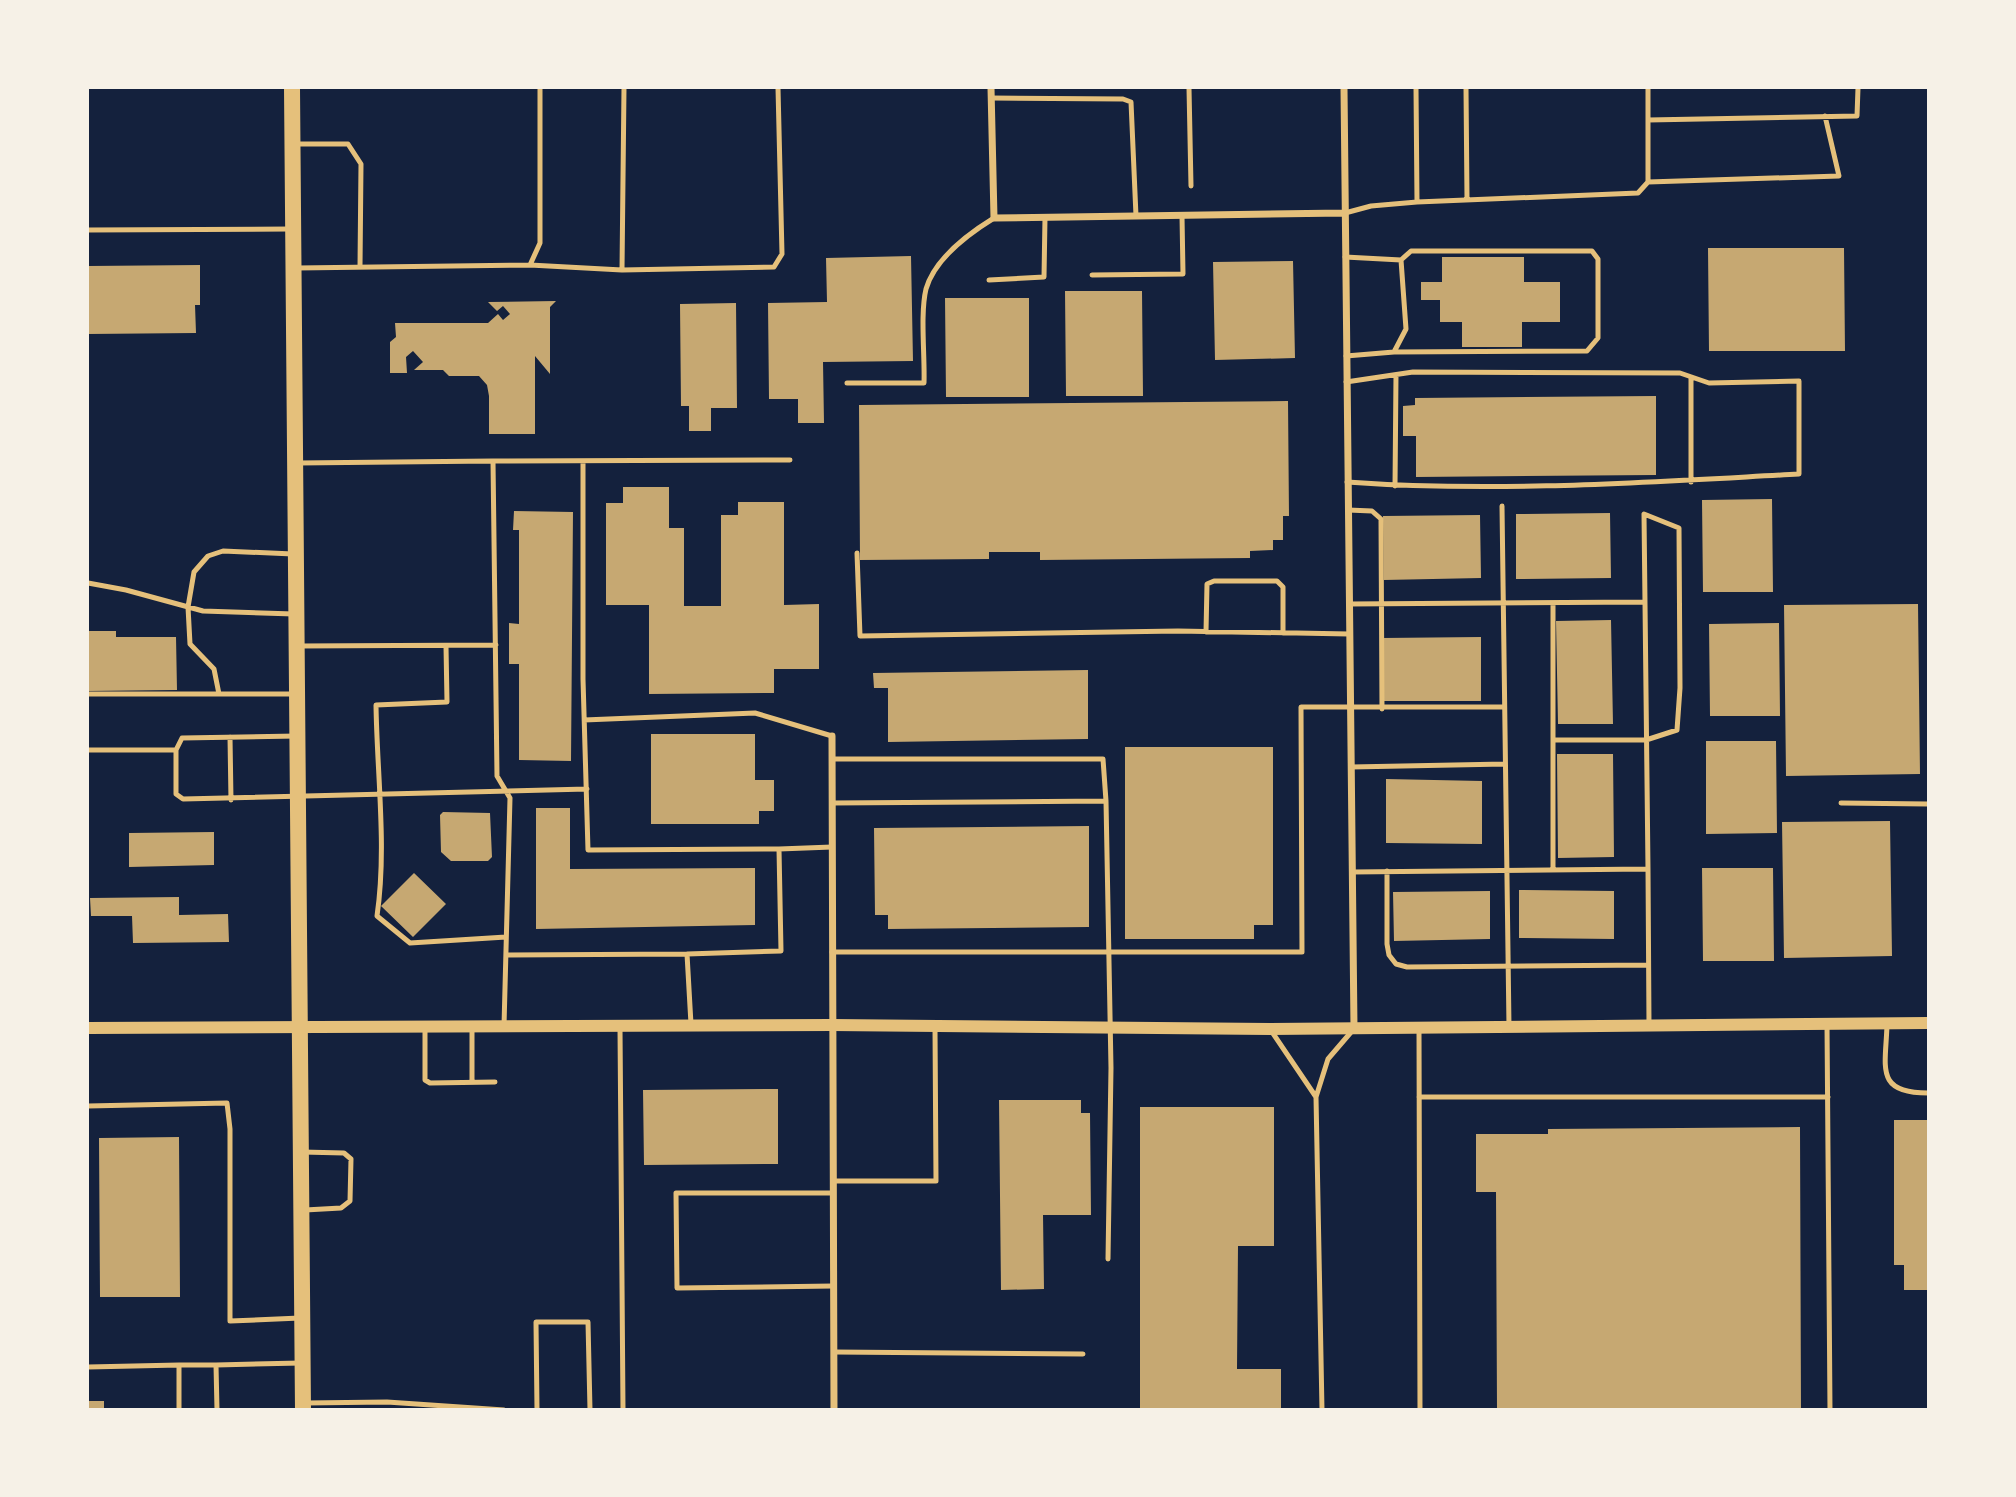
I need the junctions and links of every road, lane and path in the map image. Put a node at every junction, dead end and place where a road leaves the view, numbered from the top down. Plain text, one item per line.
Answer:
1 (292, 88) edge
2 (540, 88) edge
3 (624, 88) edge
4 (778, 88) edge
5 (991, 88) edge
6 (1189, 88) edge
7 (1344, 88) edge
8 (1416, 88) edge
9 (1466, 88) edge
10 (1648, 88) edge
11 (1858, 88) edge
12 (991, 98) junction
13 (1825, 116) junction
14 (1648, 120) junction
15 (292, 144) junction
16 (1648, 182) junction
17 (1191, 186) dead end
18 (1466, 199) junction
19 (1417, 202) junction
20 (1344, 213) junction
21 (1136, 216) junction
22 (1182, 216) junction
23 (994, 218) junction
24 (1045, 218) junction
25 (293, 229) junction
26 (88, 230) edge
27 (1345, 257) junction
28 (1401, 260) junction
29 (530, 265) junction
30 (360, 267) junction
31 (294, 268) junction
32 (622, 270) junction
33 (1092, 275) dead end
34 (989, 280) dead end
35 (1394, 352) junction
36 (1346, 356) junction
37 (1396, 375) junction
38 (1691, 377) junction
39 (1346, 382) junction
40 (847, 383) dead end
41 (790, 460) dead end
42 (493, 461) junction
43 (583, 462) junction
44 (296, 463) junction
45 (1348, 482) junction
46 (1691, 482) junction
47 (1395, 486) junction
48 (1502, 506) dead end
49 (1348, 510) junction
50 (857, 553) dead end
51 (297, 554) junction
52 (88, 583) edge
53 (1645, 602) junction
54 (1503, 603) junction
55 (1553, 603) junction
56 (1349, 604) junction
57 (1381, 604) junction
58 (188, 607) junction
59 (297, 614) junction
60 (1206, 632) junction
61 (1283, 633) junction
62 (1349, 634) junction
63 (496, 645) junction
64 (297, 646) junction
65 (446, 646) junction
66 (88, 694) edge
67 (219, 694) junction
68 (298, 694) junction
69 (1504, 708) junction
70 (1382, 709) junction
71 (1350, 710) junction
72 (584, 720) junction
73 (298, 736) junction
74 (832, 736) joint
75 (230, 737) junction
76 (1553, 740) junction
77 (1646, 740) junction
78 (88, 750) edge
79 (176, 750) junction
80 (832, 759) junction
81 (1505, 764) junction
82 (1351, 767) junction
83 (587, 789) junction
84 (507, 793) junction
85 (377, 794) junction
86 (299, 797) junction
87 (231, 800) junction
88 (1106, 801) junction
89 (832, 803) junction
90 (1841, 803) dead end
91 (1928, 804) edge
92 (832, 847) junction
93 (779, 849) junction
94 (1507, 869) junction
95 (1553, 869) junction
96 (1648, 869) junction
97 (1387, 871) junction
98 (1352, 872) junction
99 (506, 937) junction
100 (832, 952) junction
101 (687, 954) junction
102 (506, 955) junction
103 (1109, 955) junction
104 (1648, 965) junction
105 (1508, 966) junction
106 (1928, 1023) edge
107 (1827, 1024) junction
108 (1887, 1024) junction
109 (832, 1025) junction
110 (301, 1026) junction
111 (425, 1026) junction
112 (472, 1026) junction
113 (504, 1026) junction
114 (620, 1026) junction
115 (691, 1026) junction
116 (935, 1026) junction
117 (1649, 1026) junction
118 (1508, 1027) junction
119 (88, 1028) edge
120 (1110, 1028) junction
121 (1354, 1028) junction
122 (1419, 1028) junction
123 (1270, 1029) junction
124 (472, 1082) junction
125 (495, 1082) dead end
126 (1928, 1093) edge
127 (1316, 1097) junction
128 (1419, 1097) junction
129 (1828, 1097) junction
130 (88, 1106) edge
131 (302, 1152) junction
132 (833, 1181) junction
133 (833, 1193) junction
134 (302, 1210) junction
135 (1108, 1259) dead end
136 (834, 1286) junction
137 (303, 1318) junction
138 (834, 1352) junction
139 (1083, 1354) dead end
140 (303, 1363) junction
141 (179, 1365) junction
142 (216, 1365) junction
143 (88, 1367) edge
144 (303, 1406) edge
145 (179, 1409) edge
146 (217, 1409) edge
147 (504, 1409) edge
148 (537, 1409) edge
149 (590, 1409) edge
150 (623, 1409) edge
151 (834, 1409) edge
152 (1322, 1409) edge
153 (1420, 1409) edge
154 (1830, 1409) edge

1 - 15 main road
2 - 29 lane
3 - 32 lane
4 - 32 lane
5 - 12 street
6 - 17 lane
7 - 20 street
8 - 19 lane
9 - 18 lane
10 - 14 lane
11 - 13 lane
12 - 21 lane
12 - 23 street
13 - 14 lane
13 - 16 lane
14 - 16 lane
15 - 25 main road
15 - 30 lane
16 - 18 lane
18 - 19 lane
19 - 20 lane
20 - 22 street
20 - 27 street
21 - 22 street
21 - 24 street
22 - 33 lane
23 - 24 street
23 - 40 lane
24 - 34 lane
25 - 26 lane
25 - 31 main road
27 - 28 lane
27 - 36 street
28 - 35 lane
28 - 35 lane
29 - 30 lane
29 - 32 lane
30 - 31 lane
31 - 44 main road
35 - 36 lane
36 - 39 street
37 - 38 lane
37 - 39 lane
37 - 47 lane
38 - 46 lane
38 - 46 lane
39 - 45 street
41 - 43 lane
42 - 43 lane
42 - 44 lane
42 - 63 lane
43 - 72 lane
44 - 51 main road
45 - 47 lane
45 - 49 street
46 - 47 lane
48 - 54 lane
49 - 56 street
49 - 57 lane
50 - 60 lane
51 - 58 lane
51 - 59 main road
52 - 58 lane
53 - 55 lane
53 - 77 lane
53 - 77 lane
54 - 55 lane
54 - 57 lane
54 - 69 lane
55 - 76 lane
56 - 57 lane
56 - 62 street
57 - 70 lane
58 - 59 lane
58 - 67 lane
59 - 64 main road
60 - 61 lane
60 - 61 lane
61 - 62 lane
62 - 71 street
63 - 65 lane
63 - 84 lane
64 - 65 lane
64 - 68 main road
65 - 85 lane
66 - 67 lane
67 - 68 lane
68 - 73 main road
69 - 70 lane
69 - 81 lane
70 - 71 lane
71 - 82 street
71 - 103 lane
72 - 74 lane
72 - 83 lane
73 - 75 lane
73 - 86 main road
74 - 80 street
75 - 79 lane
75 - 87 lane
76 - 77 lane
76 - 95 lane
77 - 96 lane
78 - 79 lane
79 - 87 lane
80 - 88 lane
80 - 89 street
81 - 82 lane
81 - 94 lane
82 - 98 street
83 - 84 lane
83 - 93 lane
84 - 85 lane
84 - 99 lane
85 - 86 lane
85 - 99 lane
86 - 87 lane
86 - 110 main road
88 - 89 lane
88 - 103 lane
89 - 92 street
90 - 91 lane
92 - 93 lane
92 - 100 street
93 - 101 lane
94 - 95 lane
94 - 97 lane
94 - 105 lane
95 - 96 lane
96 - 104 lane
97 - 98 lane
97 - 105 lane
98 - 121 street
99 - 102 lane
100 - 103 lane
100 - 109 street
101 - 102 lane
101 - 115 lane
102 - 113 lane
103 - 120 lane
104 - 105 lane
104 - 117 lane
105 - 118 lane
106 - 108 street
107 - 108 street
107 - 117 street
107 - 129 lane
108 - 126 lane
109 - 115 street
109 - 116 street
109 - 132 street
110 - 111 street
110 - 119 street
110 - 131 main road
111 - 112 street
111 - 124 lane
112 - 113 street
112 - 124 lane
113 - 114 street
114 - 115 street
114 - 150 lane
116 - 120 street
116 - 132 lane
117 - 118 street
118 - 122 street
120 - 123 street
120 - 135 lane
121 - 122 street
121 - 123 street
121 - 127 lane
122 - 128 lane
123 - 127 lane
124 - 125 lane
127 - 152 lane
128 - 129 lane
128 - 153 lane
129 - 154 lane
130 - 137 lane
131 - 134 main road
131 - 134 lane
132 - 133 street
133 - 136 street
133 - 136 lane
134 - 137 main road
136 - 138 street
137 - 140 main road
138 - 139 lane
138 - 151 street
140 - 142 lane
140 - 144 main road
141 - 142 lane
141 - 143 lane
141 - 145 lane
142 - 146 lane
144 - 147 lane
148 - 149 lane

